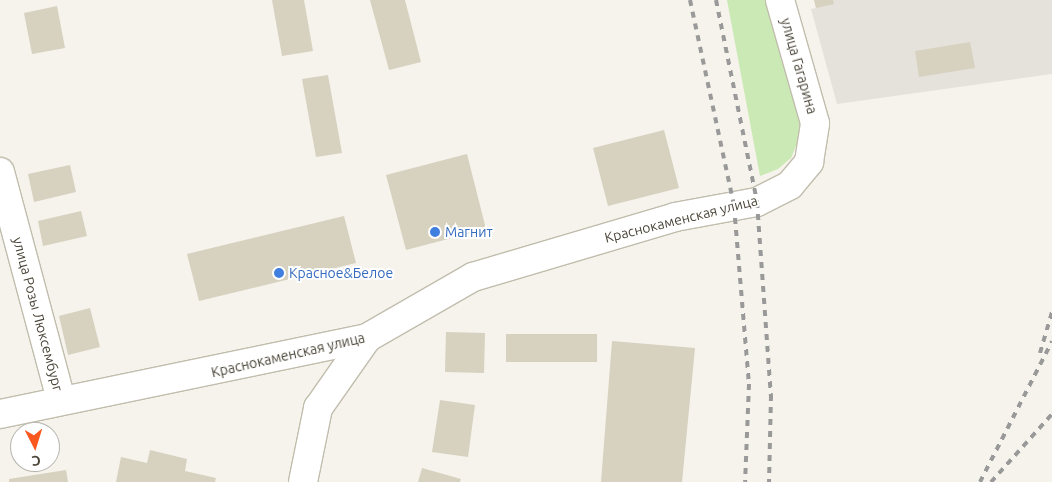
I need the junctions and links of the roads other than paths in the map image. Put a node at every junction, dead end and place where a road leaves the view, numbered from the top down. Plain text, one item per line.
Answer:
1 (780, 0) edge
2 (809, 162) joint
3 (0, 172) edge
4 (367, 338) junction
5 (61, 399) junction
6 (0, 414) edge
7 (302, 482) edge

1 - 2 street, улица Гагарина
2 - 4 street, Краснокаменская улица
3 - 5 street, улица Розы Люксембург
4 - 5 street, Краснокаменская улица
4 - 7 street
5 - 6 street, Краснокаменская улица

